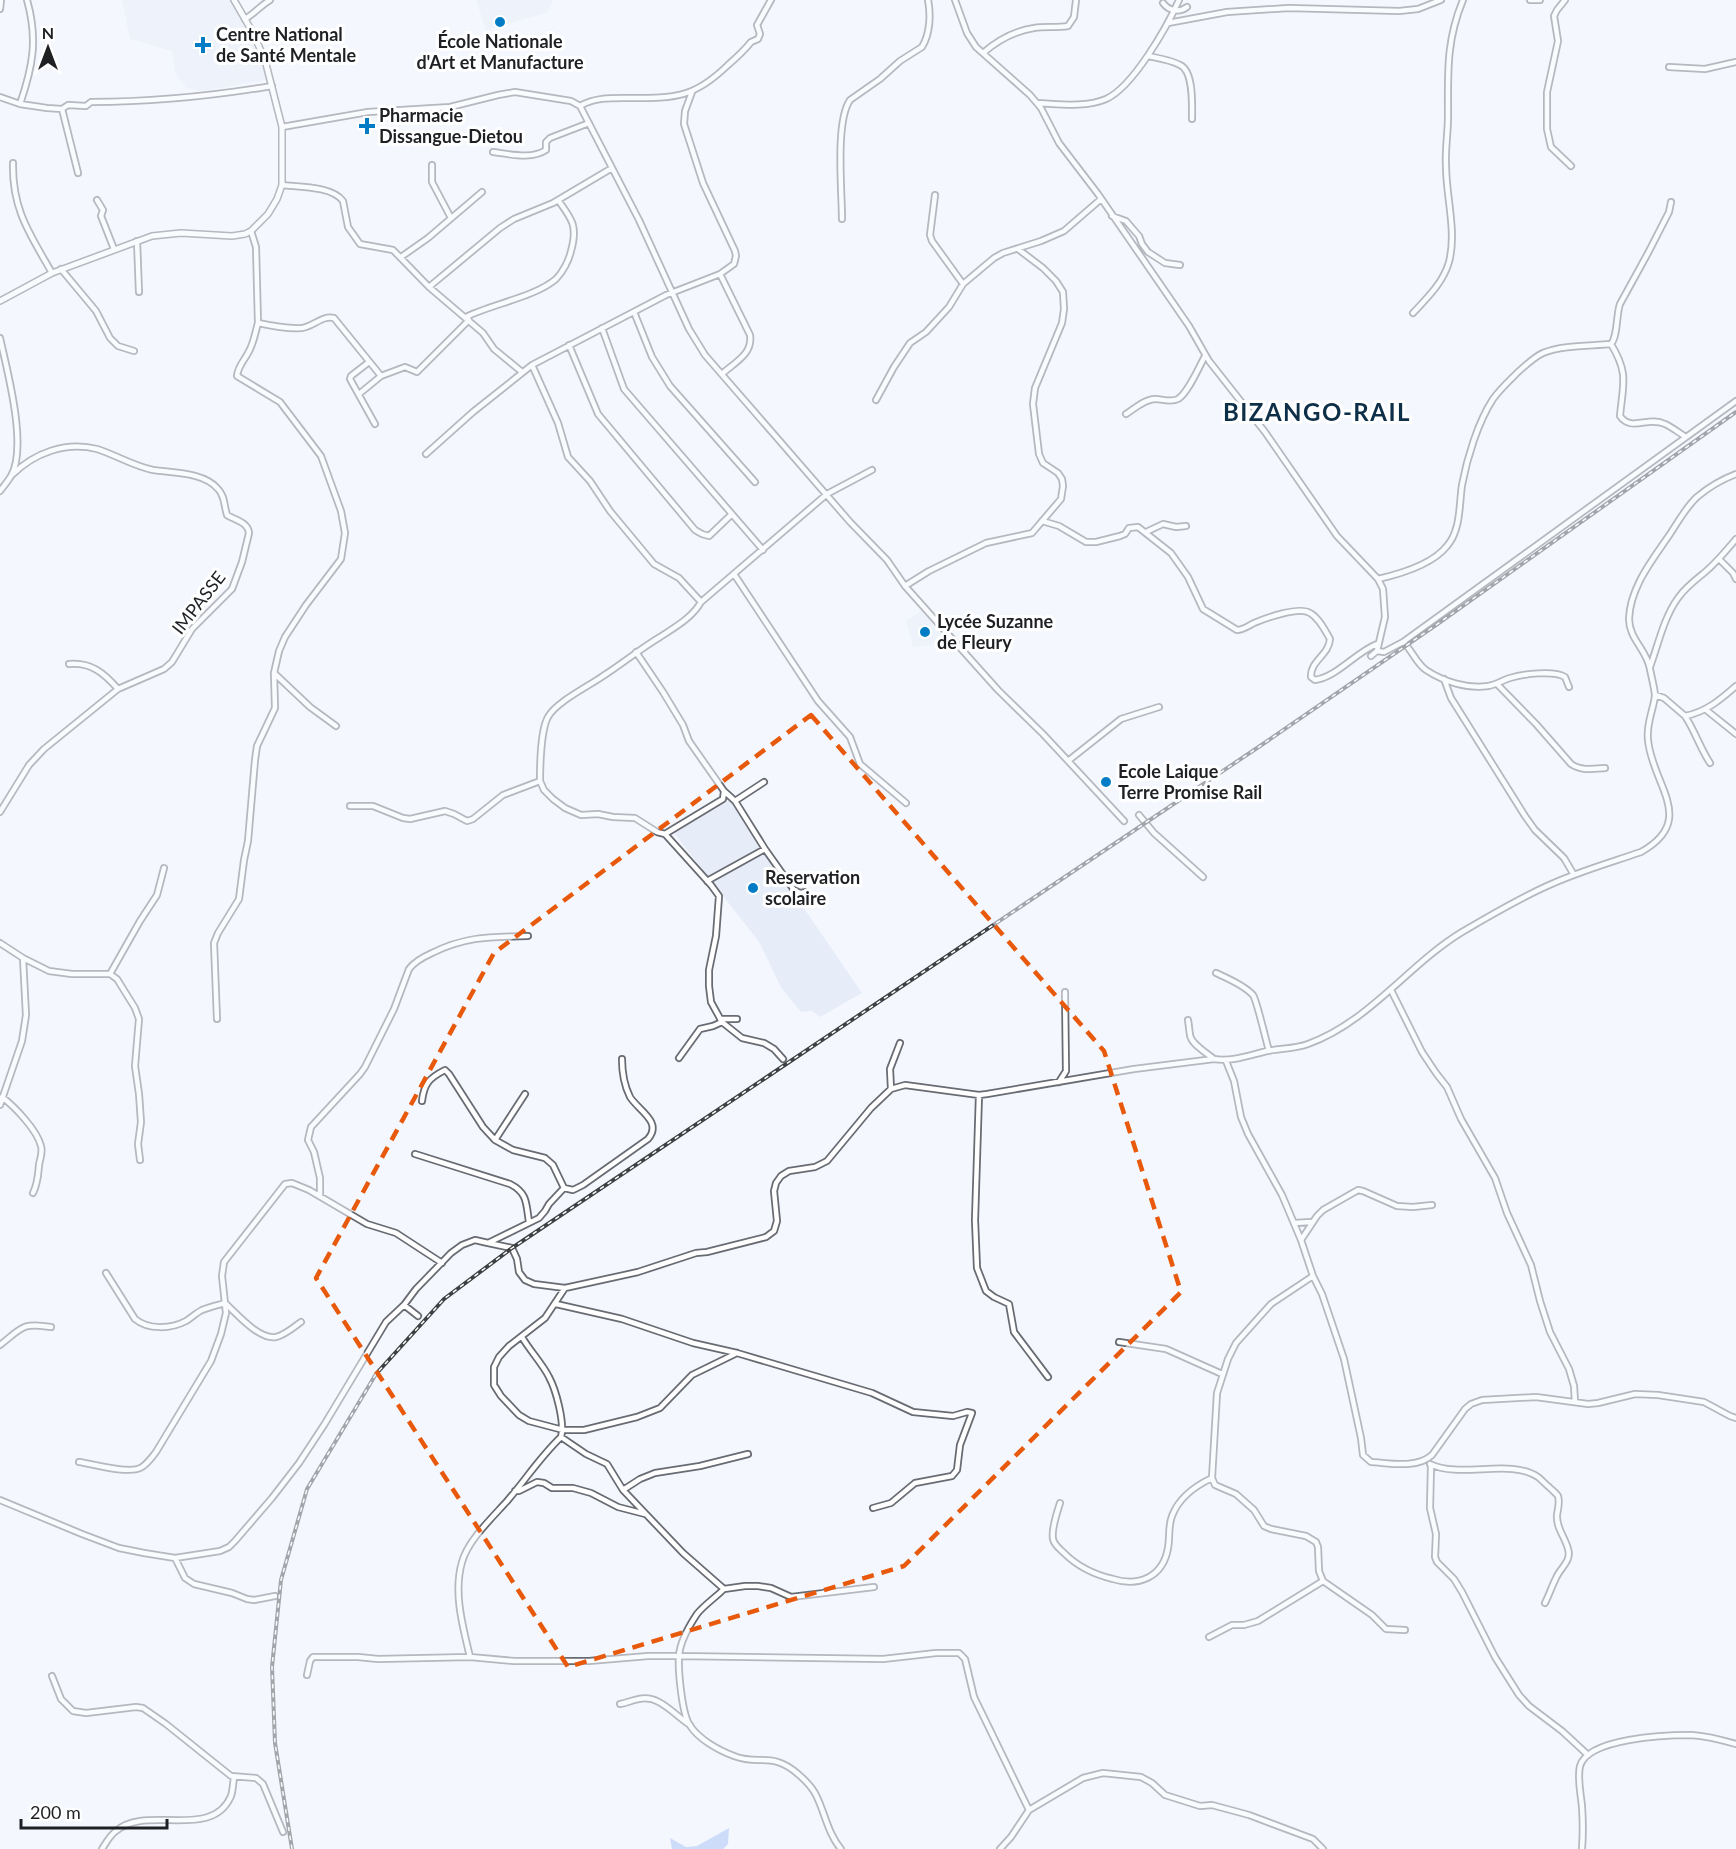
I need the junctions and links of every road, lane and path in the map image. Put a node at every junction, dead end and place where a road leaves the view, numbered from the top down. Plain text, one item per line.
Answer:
1 (1, 0) edge
2 (27, 0) edge
3 (234, 0) edge
4 (270, 0) edge
5 (771, 0) edge
6 (928, 0) edge
7 (954, 0) edge
8 (1076, 0) edge
9 (1179, 0) edge
10 (1441, 0) edge
11 (1463, 0) edge
12 (1530, 0) edge
13 (1540, 0) edge
14 (1565, 0) edge
15 (1163, 3) dead end
16 (1187, 7) dead end
17 (0, 9) edge
18 (1174, 10) junction
19 (245, 19) junction
20 (1168, 22) junction
21 (983, 53) junction
22 (1148, 56) junction
23 (1736, 62) edge
24 (1669, 67) dead end
25 (272, 86) junction
26 (692, 92) junction
27 (0, 97) edge
28 (1037, 103) junction
29 (20, 104) junction
30 (580, 106) junction
31 (62, 109) junction
32 (1192, 119) dead end
33 (589, 123) junction
34 (282, 127) junction
35 (493, 152) dead end
36 (13, 163) dead end
37 (432, 165) dead end
38 (1571, 166) dead end
39 (612, 168) junction
40 (78, 173) dead end
41 (282, 184) junction
42 (483, 192) dead end
43 (935, 195) dead end
44 (1101, 199) junction
45 (97, 200) dead end
46 (558, 200) junction
47 (1671, 202) dead end
48 (1112, 216) junction
49 (452, 218) junction
50 (842, 219) dead end
51 (251, 231) junction
52 (136, 241) junction
53 (114, 249) junction
54 (1018, 249) junction
55 (401, 257) junction
56 (1180, 265) dead end
57 (62, 269) junction
58 (52, 273) junction
59 (720, 274) junction
60 (963, 284) junction
61 (429, 287) junction
62 (139, 292) dead end
63 (673, 292) junction
64 (0, 301) edge
65 (634, 312) junction
66 (1413, 313) dead end
67 (467, 319) junction
68 (258, 323) junction
69 (602, 328) junction
70 (0, 338) edge
71 (1611, 344) junction
72 (569, 345) junction
73 (134, 351) dead end
74 (1205, 356) junction
75 (369, 362) junction
76 (532, 365) junction
77 (522, 372) junction
78 (722, 374) junction
79 (381, 376) junction
80 (359, 394) junction
81 (876, 400) dead end
82 (1736, 401) edge
83 (1126, 414) dead end
84 (375, 424) dead end
85 (1686, 437) junction
86 (426, 454) dead end
87 (872, 470) dead end
88 (1736, 474) edge
89 (12, 475) junction
90 (755, 482) dead end
91 (0, 491) edge
92 (827, 494) junction
93 (732, 514) junction
94 (1042, 521) junction
95 (1186, 526) dead end
96 (1146, 532) junction
97 (1736, 539) edge
98 (763, 550) junction
99 (1719, 559) junction
100 (734, 574) junction
101 (1378, 579) junction
102 (1736, 579) edge
103 (905, 586) junction
104 (701, 602) junction
105 (1403, 642) junction
106 (1377, 644) junction
107 (1377, 651) junction
108 (636, 652) junction
109 (1371, 656) dead end
110 (69, 664) dead end
111 (1650, 667) junction
112 (274, 673) junction
113 (1443, 679) junction
114 (1497, 684) junction
115 (1736, 686) edge
116 (1569, 687) dead end
117 (118, 689) junction
118 (1655, 694) junction
119 (1159, 707) dead end
120 (1705, 709) junction
121 (1685, 716) junction
122 (336, 726) dead end
123 (1736, 734) edge
124 (1068, 761) junction
125 (1710, 763) dead end
126 (1605, 768) dead end
127 (540, 781) junction
128 (764, 782) dead end
129 (724, 791) junction
130 (723, 799) junction
131 (733, 800) junction
132 (906, 803) dead end
133 (350, 806) dead end
134 (0, 812) edge
135 (1139, 815) dead end
136 (1124, 821) dead end
137 (665, 834) junction
138 (765, 849) junction
139 (164, 868) dead end
140 (1574, 875) junction
141 (1203, 877) dead end
142 (707, 881) junction
143 (806, 892) dead end
144 (528, 936) dead end
145 (0, 943) edge
146 (23, 958) junction
147 (1216, 973) dead end
148 (110, 974) junction
149 (1391, 990) junction
150 (1065, 992) dead end
151 (737, 1018) dead end
152 (217, 1019) dead end
153 (721, 1020) junction
154 (1188, 1020) dead end
155 (900, 1043) dead end
156 (1269, 1051) junction
157 (680, 1058) dead end
158 (622, 1059) dead end
159 (783, 1059) dead end
160 (1214, 1059) junction
161 (1226, 1061) junction
162 (1066, 1071) junction
163 (1077, 1079) junction
164 (1059, 1082) junction
165 (891, 1089) junction
166 (525, 1094) dead end
167 (979, 1095) junction
168 (2, 1097) junction
169 (422, 1101) dead end
170 (0, 1106) edge
171 (495, 1140) junction
172 (415, 1154) dead end
173 (140, 1160) dead end
174 (564, 1188) junction
175 (33, 1193) dead end
176 (320, 1196) junction
177 (1432, 1205) dead end
178 (530, 1222) junction
179 (1311, 1222) junction
180 (1294, 1223) junction
181 (1301, 1240) junction
182 (488, 1243) junction
183 (442, 1263) junction
184 (106, 1273) dead end
185 (1313, 1276) junction
186 (565, 1288) junction
187 (225, 1304) junction
188 (556, 1304) junction
189 (404, 1305) junction
190 (418, 1316) dead end
191 (301, 1322) dead end
192 (51, 1327) dead end
193 (522, 1337) junction
194 (1119, 1342) dead end
195 (0, 1345) edge
196 (737, 1353) junction
197 (1222, 1374) junction
198 (1048, 1377) dead end
199 (1575, 1402) junction
200 (1736, 1418) edge
201 (563, 1430) junction
202 (561, 1437) junction
203 (748, 1454) dead end
204 (79, 1461) dead end
205 (1426, 1461) junction
206 (1431, 1466) junction
207 (1212, 1478) junction
208 (623, 1490) junction
209 (515, 1491) junction
210 (0, 1500) edge
211 (1060, 1503) dead end
212 (873, 1508) dead end
213 (645, 1514) junction
214 (175, 1558) junction
215 (1323, 1581) junction
216 (874, 1587) dead end
217 (724, 1589) junction
218 (274, 1596) dead end
219 (1545, 1603) dead end
220 (1405, 1629) dead end
221 (1209, 1637) dead end
222 (679, 1656) junction
223 (470, 1657) junction
224 (307, 1675) dead end
225 (52, 1676) dead end
226 (620, 1704) dead end
227 (690, 1725) junction
228 (1736, 1744) edge
229 (1588, 1755) junction
230 (234, 1778) junction
231 (1029, 1810) junction
232 (283, 1832) dead end
233 (102, 1849) edge
234 (842, 1849) edge
235 (1000, 1849) edge
236 (1323, 1849) edge
237 (1582, 1849) edge

1 - 17 street
2 - 29 street
3 - 19 street
4 - 19 street
5 - 26 street
6 - 50 street
7 - 21 street
8 - 21 street
9 - 18 street
10 - 20 street
11 - 66 street
12 - 13 street
14 - 38 street
15 - 18 street
16 - 18 street
18 - 20 street
19 - 25 street
20 - 22 street
21 - 28 street
22 - 28 street
22 - 32 street
23 - 24 street
25 - 31 street
25 - 34 street
26 - 30 street
26 - 59 street
27 - 29 street
28 - 44 street
29 - 31 street
30 - 33 street
30 - 34 street
31 - 40 street
33 - 35 street
33 - 39 street
34 - 41 street
36 - 58 street
37 - 49 street
39 - 46 street
39 - 63 street
41 - 51 street
41 - 55 street
42 - 49 street
43 - 60 street
44 - 48 street
44 - 54 street
45 - 53 street
46 - 61 street
46 - 67 street
47 - 71 street
48 - 56 street
48 - 74 street
49 - 55 street
51 - 52 street
51 - 68 street
52 - 53 street
52 - 62 street
53 - 57 street
54 - 60 street
54 - 94 street
55 - 61 street
57 - 58 street
57 - 73 street
58 - 64 street
59 - 63 street
59 - 78 street
60 - 81 street
61 - 67 street
63 - 65 street
63 - 78 street
65 - 69 street
65 - 90 street
67 - 77 street
67 - 79 street
68 - 75 street
68 - 112 street
69 - 72 street
69 - 93 street
70 - 89 street
71 - 85 street
71 - 101 street
72 - 76 street
72 - 93 street
74 - 83 street
74 - 101 street
75 - 79 street
75 - 80 street
76 - 77 street
76 - 104 street
77 - 86 street
78 - 92 street
79 - 80 street
80 - 84 street
82 - 85 street
85 - 105 street
87 - 92 street
88 - 111 street
89 - 91 street
89 - 117 street, IMPASSE
92 - 98 street
92 - 103 street
93 - 98 street
94 - 96 street
94 - 103 street
95 - 96 street
96 - 106 street
97 - 99 street
98 - 100 street
99 - 102 street
99 - 111 street
100 - 104 street
100 - 132 street
101 - 106 street
103 - 124 street
104 - 108 street
105 - 107 street
105 - 113 street
106 - 107 street
107 - 109 street
108 - 127 street
108 - 129 street
110 - 117 street
111 - 118 street
112 - 122 street
112 - 152 street
113 - 114 street
113 - 140 street
114 - 116 street
114 - 126 street
115 - 120 street
117 - 134 street, IMPASSE
118 - 121 street
118 - 140 street
119 - 124 street
120 - 121 street
120 - 123 street
121 - 125 street
124 - 136 street
127 - 133 street
127 - 137 street
128 - 131 street
129 - 130 street
129 - 131 street
130 - 131 street
130 - 137 street
131 - 138 street
135 - 141 street
137 - 142 street
138 - 142 street
138 - 143 street
139 - 148 street
140 - 149 street
142 - 153 street
144 - 176 street
145 - 146 street
146 - 148 street
146 - 168 street
147 - 156 street
148 - 173 street
149 - 156 street
149 - 199 street
150 - 162 street
151 - 153 street
153 - 157 street
153 - 159 street
154 - 160 street
155 - 165 street
156 - 161 street
158 - 174 street
160 - 161 street
160 - 163 street
161 - 180 street
162 - 163 street
162 - 164 street
163 - 164 street
164 - 167 street
165 - 167 street
165 - 186 street
166 - 171 street
167 - 198 street
168 - 170 street
168 - 175 street
169 - 171 street
171 - 174 street
172 - 178 street
174 - 178 street
176 - 183 street
176 - 187 street
177 - 179 street
178 - 182 street
179 - 180 street
179 - 181 street
180 - 181 street
181 - 185 street
182 - 183 street
182 - 186 street
183 - 189 street
184 - 187 street
185 - 197 street
185 - 205 street
186 - 188 street
187 - 191 street
187 - 204 street
188 - 193 street
188 - 196 street
189 - 190 street
189 - 214 street
192 - 195 street
193 - 201 street
193 - 201 street
194 - 197 street
196 - 201 street
196 - 212 street
197 - 207 street
199 - 200 street
199 - 205 street
201 - 202 street
202 - 208 street
202 - 209 street
203 - 208 street
205 - 206 street
206 - 219 street
206 - 229 street
207 - 211 street
207 - 215 street
208 - 213 street
209 - 213 street
209 - 223 street
210 - 214 street
213 - 217 street
214 - 218 street
215 - 220 street
215 - 221 street
216 - 217 street
217 - 222 street
222 - 223 street
222 - 227 street
222 - 231 street
223 - 224 street
225 - 230 street
226 - 227 street
227 - 234 street
228 - 229 street
229 - 237 street
230 - 232 street
230 - 233 street
231 - 235 street
231 - 236 street

